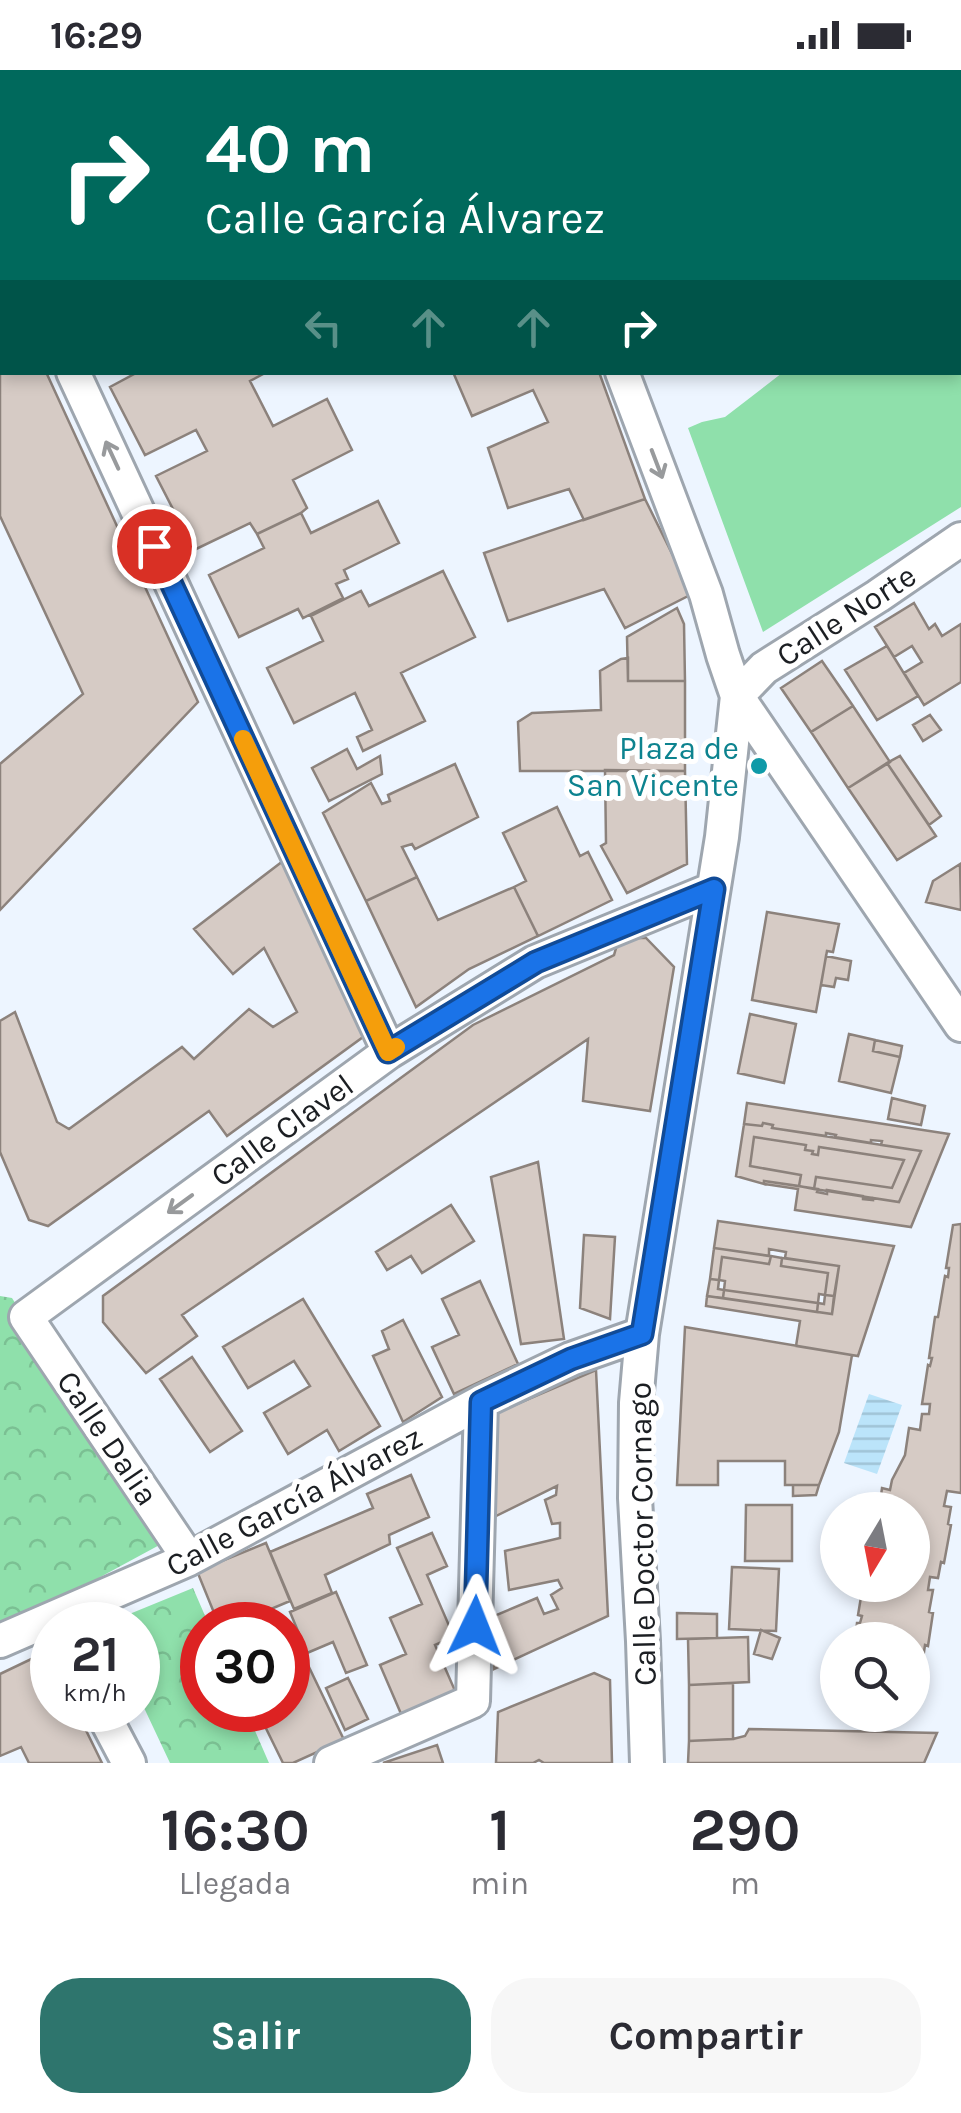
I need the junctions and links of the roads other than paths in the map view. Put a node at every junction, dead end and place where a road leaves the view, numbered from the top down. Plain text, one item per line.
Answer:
1 (74, 375) edge
2 (623, 375) edge
3 (961, 539) edge
4 (737, 696) junction
5 (714, 889) junction
6 (961, 1024) edge
7 (388, 1052) junction
8 (26, 1317) joint
9 (642, 1334) junction
10 (481, 1402) junction
11 (189, 1558) junction
12 (96, 1602) edge
13 (30, 1631) edge
14 (0, 1642) edge
15 (113, 1732) edge
16 (129, 1763) edge
17 (332, 1763) edge
18 (647, 1763) edge

7 -> 1 street
2 -> 4 street, Calle Doctor Cornago
3 - 4 street, Calle Norte
4 - 5 street, Calle Doctor Cornago
4 - 6 street
5 - 7 street, Calle Clavel
5 - 9 street, Calle Doctor Cornago
7 -> 8 street, Calle Clavel
8 - 11 street, Calle Dalia
9 - 10 street, Calle García Álvarez
9 - 18 street, Calle Doctor Cornago
10 - 11 street, Calle García Álvarez
10 - 17 street
11 - 12 street, Calle García Álvarez
13 - 14 street, Calle García Álvarez
15 - 16 street

